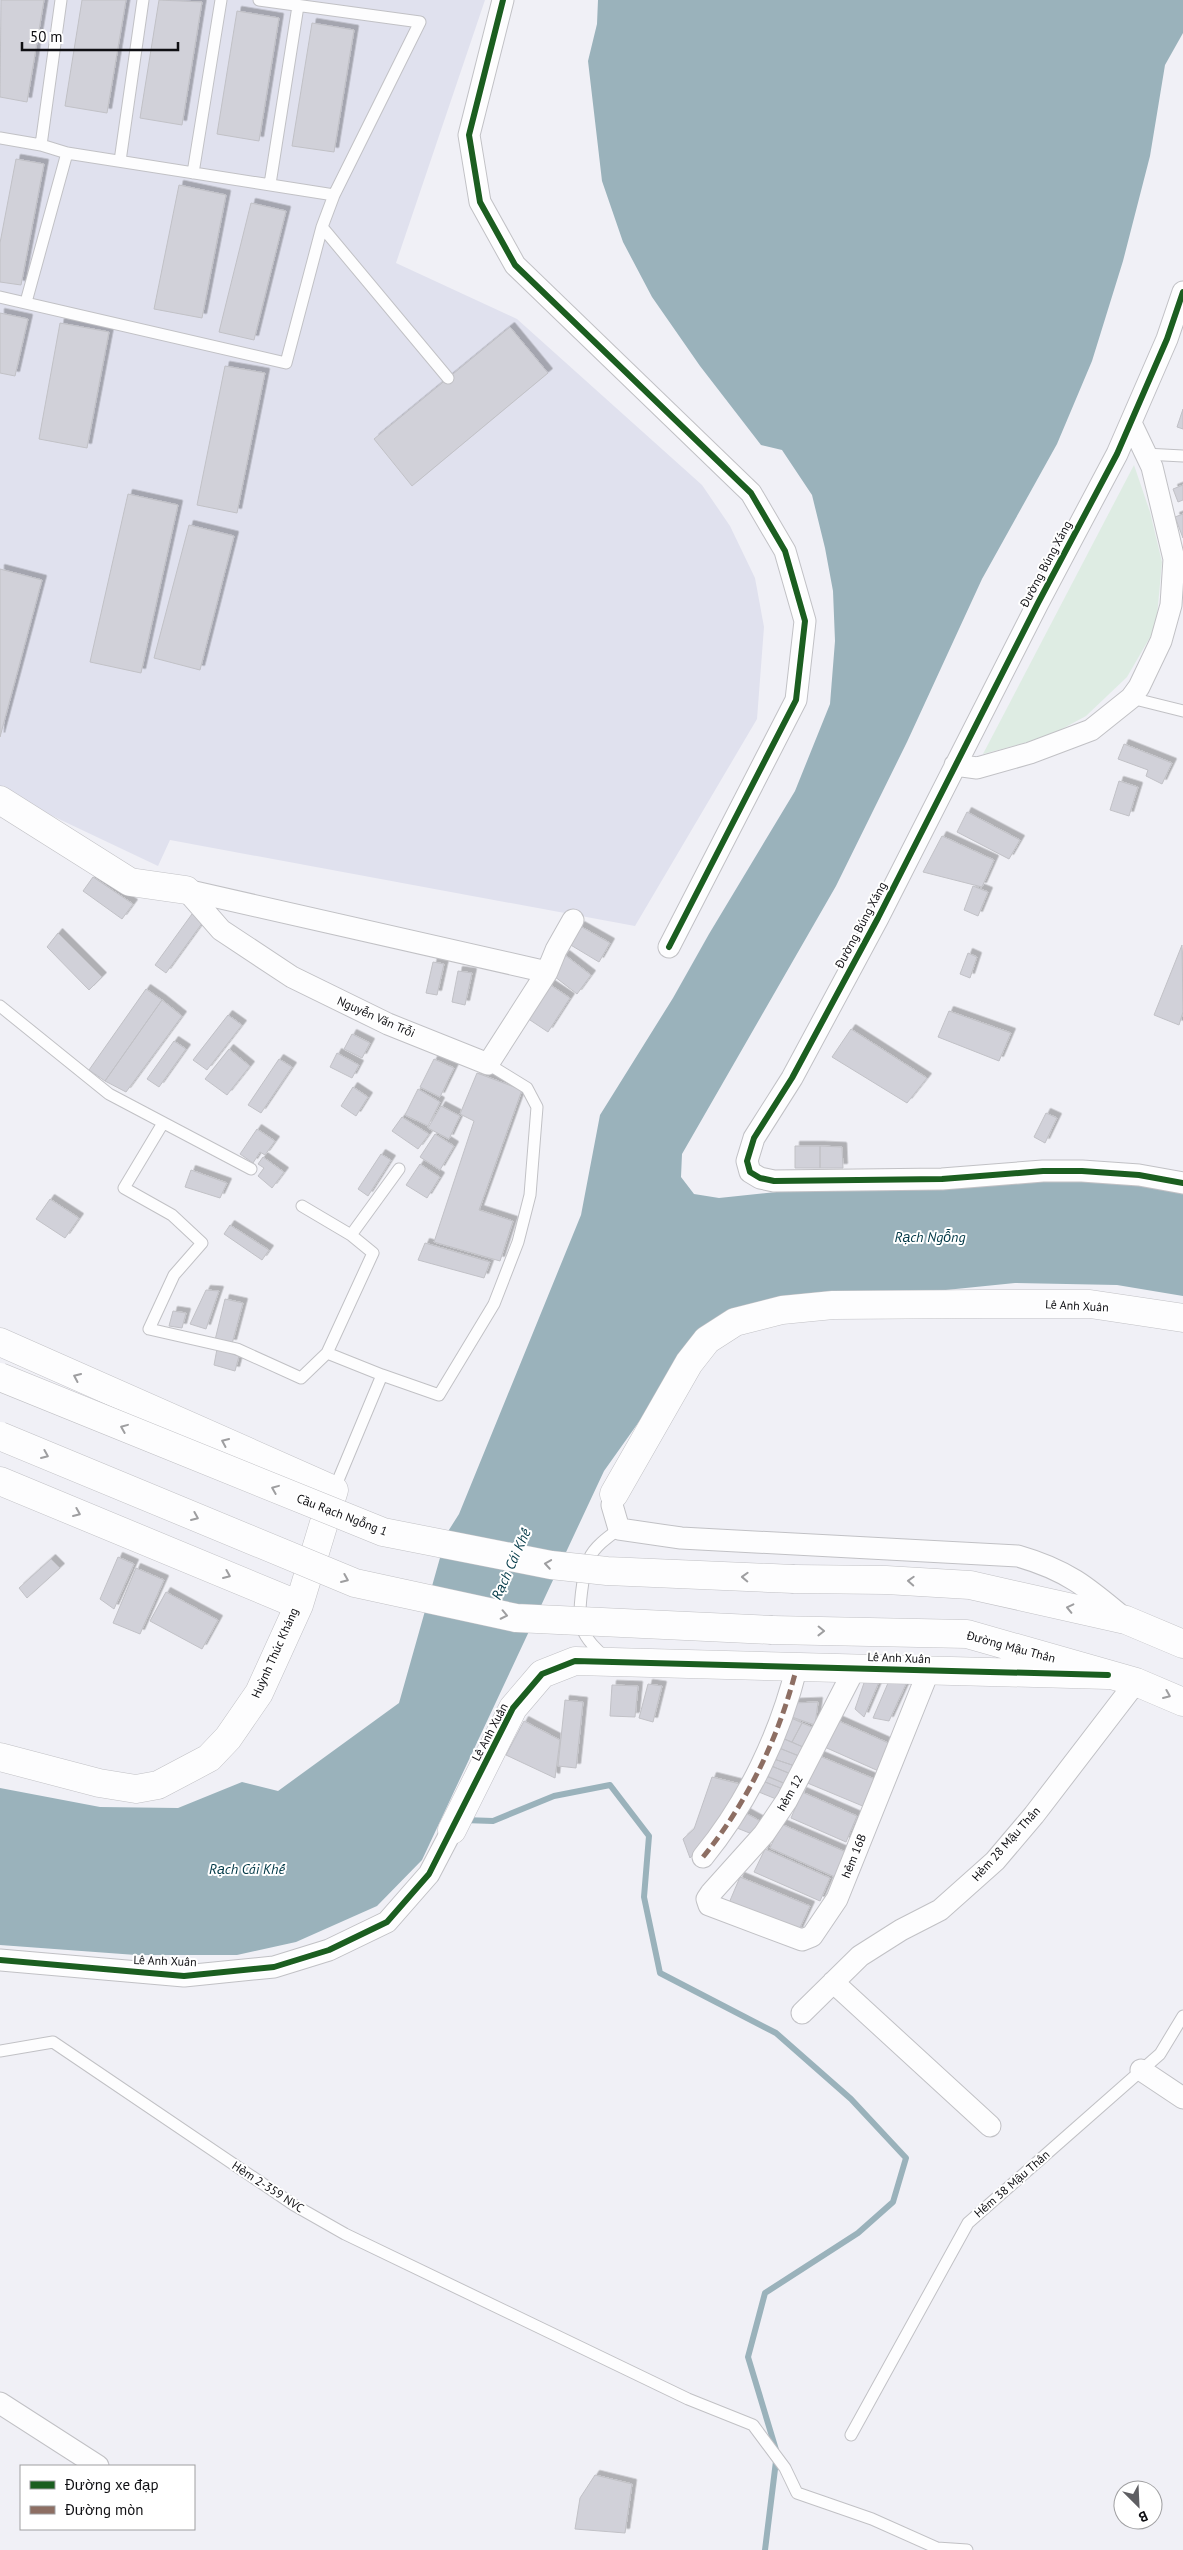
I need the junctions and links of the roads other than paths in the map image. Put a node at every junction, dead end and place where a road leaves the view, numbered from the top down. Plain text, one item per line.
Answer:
1 (61, 0) edge
2 (143, 0) edge
3 (221, 0) edge
4 (259, 0) edge
5 (502, 0) edge
6 (298, 6) junction
7 (0, 138) edge
8 (41, 145) junction
9 (67, 153) junction
10 (120, 161) junction
11 (193, 173) junction
12 (270, 184) junction
13 (334, 195) junction
14 (322, 227) junction
15 (1183, 292) edge
16 (0, 297) edge
17 (26, 302) junction
18 (448, 378) dead end
19 (1131, 423) junction
20 (1145, 454) junction
21 (1183, 456) edge
22 (1131, 698) junction
23 (1183, 711) edge
24 (955, 765) junction
25 (0, 800) edge
26 (186, 890) junction
27 (573, 920) dead end
28 (669, 947) dead end
29 (547, 972) junction
30 (0, 1006) edge
31 (488, 1064) junction
32 (163, 1123) junction
33 (251, 1169) dead end
34 (399, 1169) dead end
35 (1183, 1183) edge
36 (302, 1206) dead end
37 (351, 1235) junction
38 (1183, 1318) edge
39 (0, 1342) edge
40 (327, 1353) junction
41 (382, 1375) junction
42 (0, 1377) edge
43 (0, 1436) edge
44 (0, 1481) edge
45 (334, 1490) junction
46 (614, 1494) joint
47 (618, 1529) junction
48 (299, 1605) junction
49 (1126, 1620) junction
50 (1183, 1644) edge
51 (612, 1661) junction
52 (797, 1666) junction
53 (855, 1668) junction
54 (929, 1670) junction
55 (1108, 1674) junction
56 (1136, 1682) junction
57 (1183, 1702) edge
58 (0, 1757) edge
59 (456, 1820) joint
60 (703, 1858) dead end
61 (709, 1905) joint
62 (0, 1960) edge
63 (834, 1982) junction
64 (802, 2013) dead end
65 (1183, 2016) edge
66 (0, 2052) edge
67 (1141, 2070) junction
68 (1183, 2098) edge
69 (990, 2126) dead end
70 (0, 2403) edge
71 (851, 2436) dead end
72 (96, 2465) edge
73 (967, 2550) edge

1 - 8 lane
2 - 10 lane
3 - 11 lane
4 - 6 lane
5 - 28 street
6 - 12 lane
6 - 13 lane
7 - 8 lane
8 - 9 lane
9 - 10 lane
9 - 17 lane
10 - 11 lane
11 - 12 lane
12 - 13 lane
13 - 14 lane
14 - 17 lane
14 - 18 lane
15 - 19 street, Đường Búng Xáng
16 - 17 lane
19 - 20 street
19 - 24 street, Đường Búng Xáng
20 - 21 lane
20 - 22 street
22 - 23 lane
22 - 24 street
24 - 35 street, Đường Búng Xáng
25 - 26 street
26 - 29 street
26 - 31 street, Nguyễn Văn Trỗi
27 - 29 street
29 - 31 street
30 - 32 lane
31 - 41 lane
32 - 33 lane
32 - 40 lane
34 - 37 lane
36 - 37 lane
37 - 40 lane
38 - 46 street, Lê Anh Xuân
45 -> 39 street
40 - 41 lane
41 - 45 lane
49 -> 42 street, Cầu Rạch Ngỗng 1, bridge
43 -> 55 street, Đường Mậu Thân, bridge
44 -> 48 street, Huỳnh Thúc Kháng
45 - 48 street
46 - 47 street
47 - 49 street
47 - 51 lane
48 - 58 street, Huỳnh Thúc Kháng
49 - 50 street
51 - 52 street, Lê Anh Xuân
51 - 59 street, Lê Anh Xuân
52 - 53 street, Lê Anh Xuân
52 - 60 street
53 - 54 street, Lê Anh Xuân
53 - 61 street, hẻm 12
54 - 55 street, Lê Anh Xuân
54 - 61 street, hẻm 16B
55 - 56 street, Đường Mậu Thân
56 -> 57 street, Đường Mậu Thân
56 - 63 street, Hẻm 28 Mậu Thân
59 - 62 street, Lê Anh Xuân
63 - 64 street, Hẻm 28 Mậu Thân
63 - 69 street
65 - 67 lane, Hẻm 38 Mậu Thân
66 - 73 lane, Hẻm 2-359 NVC
67 - 68 street
67 - 71 lane, Hẻm 38 Mậu Thân
70 - 72 street

